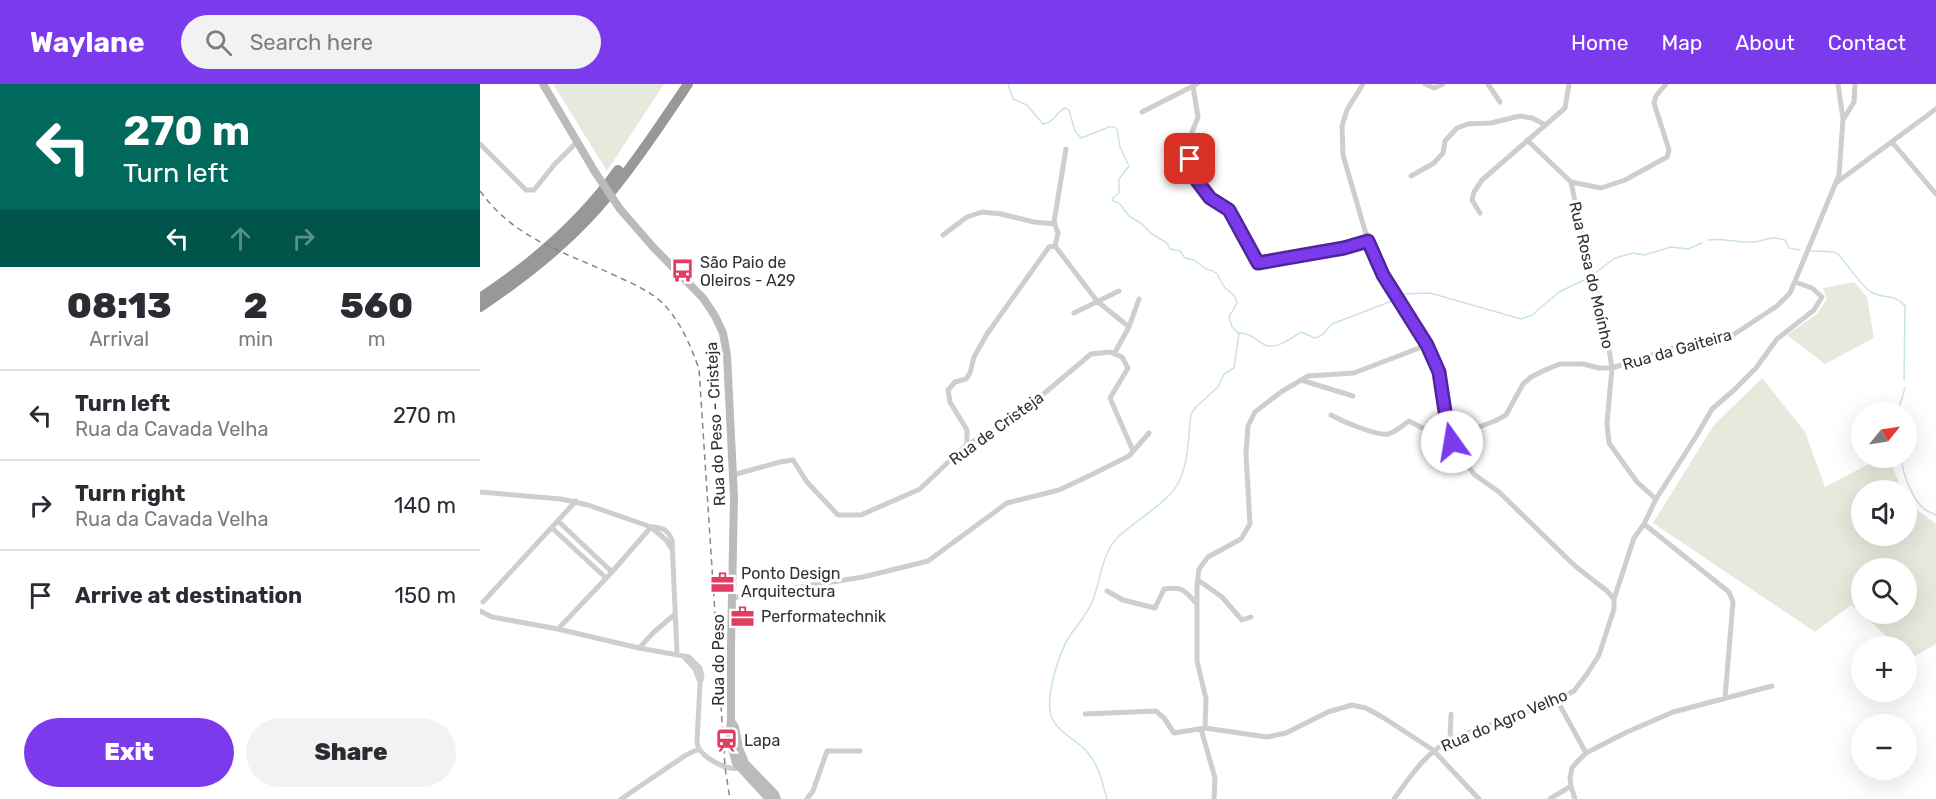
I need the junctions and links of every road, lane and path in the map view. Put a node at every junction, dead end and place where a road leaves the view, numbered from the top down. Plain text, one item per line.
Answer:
1 (543, 84) edge
2 (679, 84) edge
3 (688, 84) edge
4 (1363, 84) edge
5 (1425, 84) edge
6 (1443, 84) edge
7 (1488, 84) edge
8 (1569, 84) edge
9 (1666, 84) edge
10 (1838, 84) edge
11 (1855, 84) edge
12 (1195, 85) edge
13 (1500, 102) dead end
14 (1936, 109) edge
15 (1142, 112) dead end
16 (1843, 120) junction
17 (1546, 125) junction
18 (1527, 140) junction
19 (577, 142) junction
20 (1892, 142) junction
21 (480, 144) edge
22 (1066, 149) dead end
23 (1411, 176) dead end
24 (1571, 182) junction
25 (1835, 184) junction
26 (1936, 194) edge
27 (1480, 213) dead end
28 (1055, 224) junction
29 (943, 235) dead end
30 (1368, 241) junction
31 (1055, 246) junction
32 (1795, 282) junction
33 (1119, 291) dead end
34 (480, 298) edge
35 (1139, 299) dead end
36 (1098, 302) junction
37 (480, 307) edge
38 (1074, 313) dead end
39 (1129, 327) junction
40 (1427, 345) junction
41 (1114, 354) junction
42 (1612, 368) junction
43 (1301, 380) junction
44 (1353, 396) dead end
45 (1331, 415) dead end
46 (1149, 432) dead end
47 (1449, 438) junction
48 (967, 446) junction
49 (1133, 451) junction
50 (733, 475) junction
51 (480, 492) edge
52 (561, 499) junction
53 (1656, 499) junction
54 (576, 501) junction
55 (566, 512) junction
56 (558, 521) junction
57 (1644, 524) junction
58 (651, 526) junction
59 (552, 528) junction
60 (612, 572) junction
61 (606, 578) junction
62 (1198, 580) junction
63 (1107, 591) dead end
64 (732, 598) junction
65 (1614, 599) junction
66 (482, 601) edge
67 (1197, 604) junction
68 (482, 612) edge
69 (674, 615) junction
70 (1251, 617) dead end
71 (558, 629) junction
72 (639, 648) junction
73 (677, 654) junction
74 (1772, 686) dead end
75 (1725, 698) junction
76 (1557, 700) junction
77 (1085, 714) dead end
78 (1451, 714) dead end
79 (1203, 728) junction
80 (1450, 740) junction
81 (699, 749) junction
82 (1433, 750) junction
83 (860, 751) dead end
84 (1586, 753) junction
85 (744, 767) junction
86 (1570, 786) junction
87 (621, 799) edge
88 (769, 799) edge
89 (777, 799) edge
90 (807, 799) edge
91 (1214, 799) edge
92 (1394, 799) edge
93 (1479, 799) edge
94 (1550, 799) edge
95 (1575, 799) edge

1 - 19 main road, Rua do Peso - Cristeja
2 - 34 highway
3 - 37 highway
4 - 30 street
5 - 6 street
7 - 13 street
8 - 17 street
9 - 24 street
10 - 16 street
11 - 16 street
12 - 15 street
12 - 30 street
14 - 20 street
16 - 25 street, Rua da Gaiteira
17 - 18 street
17 - 23 street
18 - 24 street
18 - 27 street
19 - 21 street
19 - 50 main road, Rua do Peso - Cristeja, bridge
20 - 25 street
20 - 26 street
22 - 28 street
24 - 42 street, Rua Rosa do Moínho
25 - 32 street, Rua da Gaiteira
28 - 29 street
28 - 31 street
30 - 40 street
31 - 36 street
31 - 48 street
32 - 42 street, Rua da Gaiteira
32 - 53 street, Rua do Agro Velho
33 - 36 street
35 - 39 street
36 - 38 street
36 - 39 street
39 - 41 street
40 - 43 street
40 - 47 street
41 - 48 street, Rua de Cristeja
41 - 49 street
42 - 47 street
42 - 53 street, Rua Rosa do Moínho
43 - 44 street
43 - 62 street
45 - 47 street
46 - 49 street
47 - 65 street
48 - 50 street, Rua de Cristeja
49 - 64 street
50 - 64 main road, Rua do Peso - Cristeja
51 - 52 street
52 - 54 street
52 - 55 street
53 - 57 street, Rua do Agro Velho
54 - 55 street
54 - 58 street
55 - 56 street
56 - 59 street
56 - 60 street
57 - 65 street, Rua do Agro Velho
57 - 75 street
58 - 60 street
58 - 69 street
59 - 61 street
59 - 66 street
60 - 61 street
61 - 71 street
62 - 67 street
62 - 70 street
63 - 67 street
64 - 85 main road, Rua do Peso
65 - 76 street, Rua do Agro Velho
66 - 68 street
67 - 79 street
68 - 71 street
69 - 72 street
69 - 73 street
71 - 72 street
72 - 73 street
73 - 81 street
74 - 75 street
75 - 84 street
76 - 80 street, Rua do Agro Velho
76 - 84 street
77 - 79 street
78 - 80 street
79 - 82 street
79 - 91 street
80 - 82 street, Rua do Agro Velho
81 - 85 street
81 - 87 street
82 - 92 street
82 - 93 street
83 - 90 street
84 - 86 street
85 - 88 main road, Rua do Peso
85 - 89 main road, Rua do Peso
86 - 94 street
86 - 95 street

